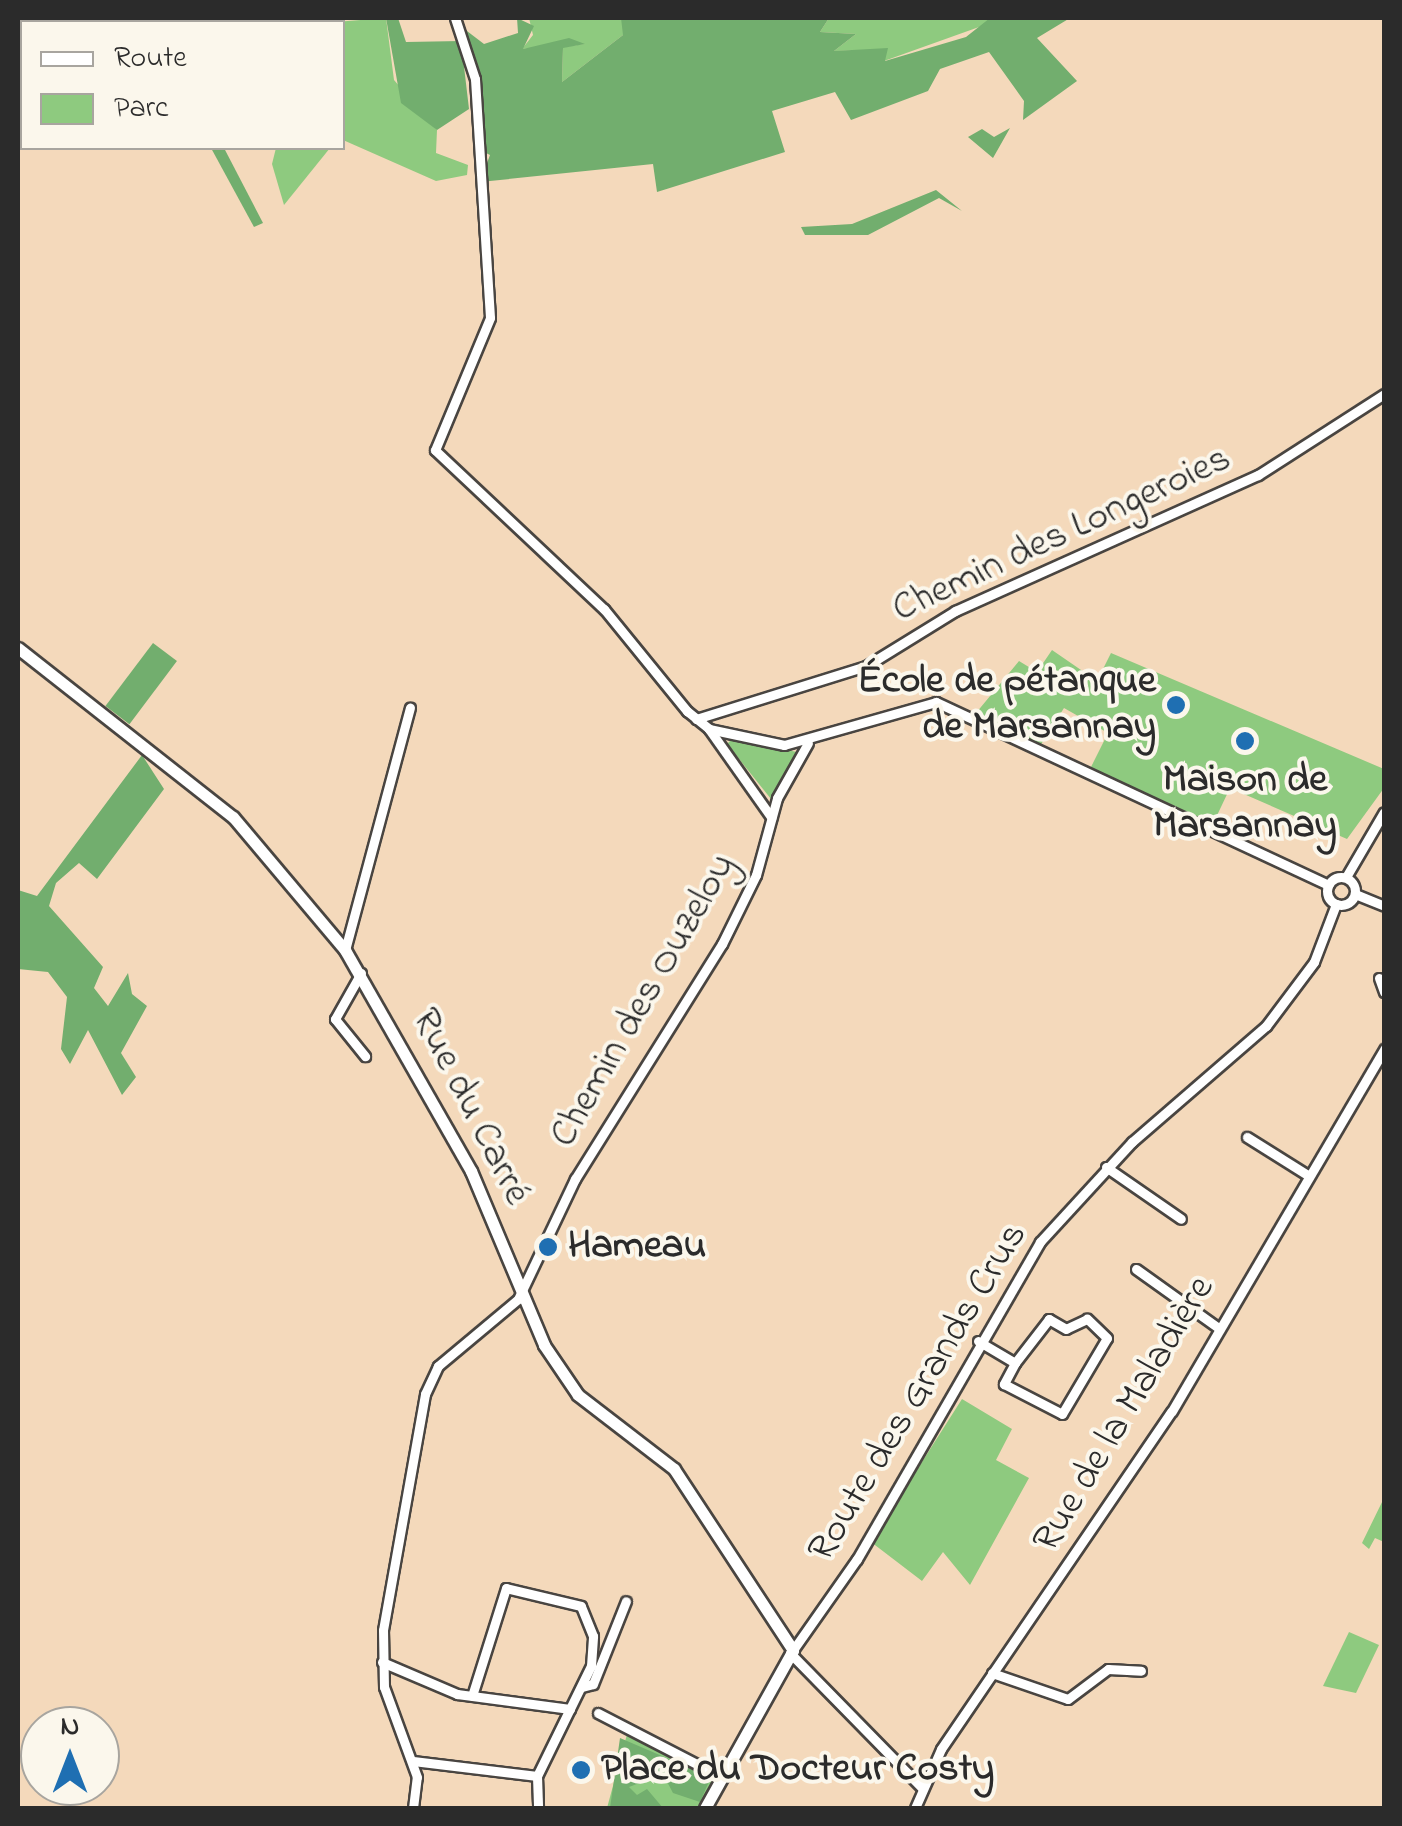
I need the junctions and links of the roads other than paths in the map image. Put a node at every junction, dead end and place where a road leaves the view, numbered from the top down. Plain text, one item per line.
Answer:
1 (455, 18) edge
2 (1384, 394) edge
3 (18, 648) edge
4 (410, 708) dead end
5 (696, 719) junction
6 (709, 729) junction
7 (808, 744) junction
8 (1384, 812) edge
9 (772, 820) junction
10 (1346, 877) junction
11 (1328, 885) junction
12 (1355, 894) junction
13 (1336, 904) junction
14 (1384, 906) edge
15 (346, 950) junction
16 (362, 973) junction
17 (1380, 978) dead end
18 (1384, 992) edge
19 (1384, 1049) edge
20 (365, 1056) dead end
21 (1247, 1136) dead end
22 (1106, 1167) junction
23 (1306, 1174) junction
24 (1181, 1219) dead end
25 (1136, 1269) dead end
26 (520, 1286) junction
27 (1216, 1326) junction
28 (978, 1340) junction
29 (1015, 1362) junction
30 (626, 1601) dead end
31 (791, 1652) junction
32 (382, 1662) junction
33 (1140, 1671) dead end
34 (992, 1673) junction
35 (582, 1687) junction
36 (472, 1696) junction
37 (570, 1709) junction
38 (598, 1712) dead end
39 (413, 1760) junction
40 (537, 1776) junction
41 (720, 1776) junction
42 (922, 1788) junction
43 (414, 1808) edge
44 (538, 1808) edge
45 (705, 1808) edge
46 (915, 1808) edge

1 - 5 street
2 - 5 street, Chemin des Longeroies
3 - 15 main road, Rue du Carré
4 - 15 street
5 - 6 street
6 - 7 street
6 - 9 street
7 - 9 street, Chemin des Ouzeloy
7 - 11 street
8 - 10 street
9 - 26 street, Chemin des Ouzeloy
10 - 11 street
10 - 12 street
11 - 13 street
12 - 13 street
12 - 14 street
13 - 22 street, Route des Grands Crus
15 - 16 main road, Rue du Carré
16 - 20 street
16 - 26 main road, Rue du Carré
17 - 18 street
19 - 23 street, Rue de la Maladière
21 - 23 street
22 - 24 street
22 - 28 street, Route des Grands Crus
23 - 27 street, Rue de la Maladière
25 - 27 street
26 - 31 main road, Rue du Carré
26 - 32 street, Chemin des Ouzeloy
27 - 34 street, Rue de la Maladière
28 - 29 street
28 - 31 street, Route des Grands Crus
29 - 29 street
30 - 35 street
31 - 41 main road
31 - 42 street
32 - 36 street
32 - 39 street
33 - 34 street
34 - 42 street, Rue de la Maladière
35 - 36 street
35 - 37 street
36 - 37 street
37 - 40 street
38 - 41 street
39 - 40 street
39 - 43 street
40 - 44 street
41 - 45 main road
42 - 46 street, Rue de la Maladière

